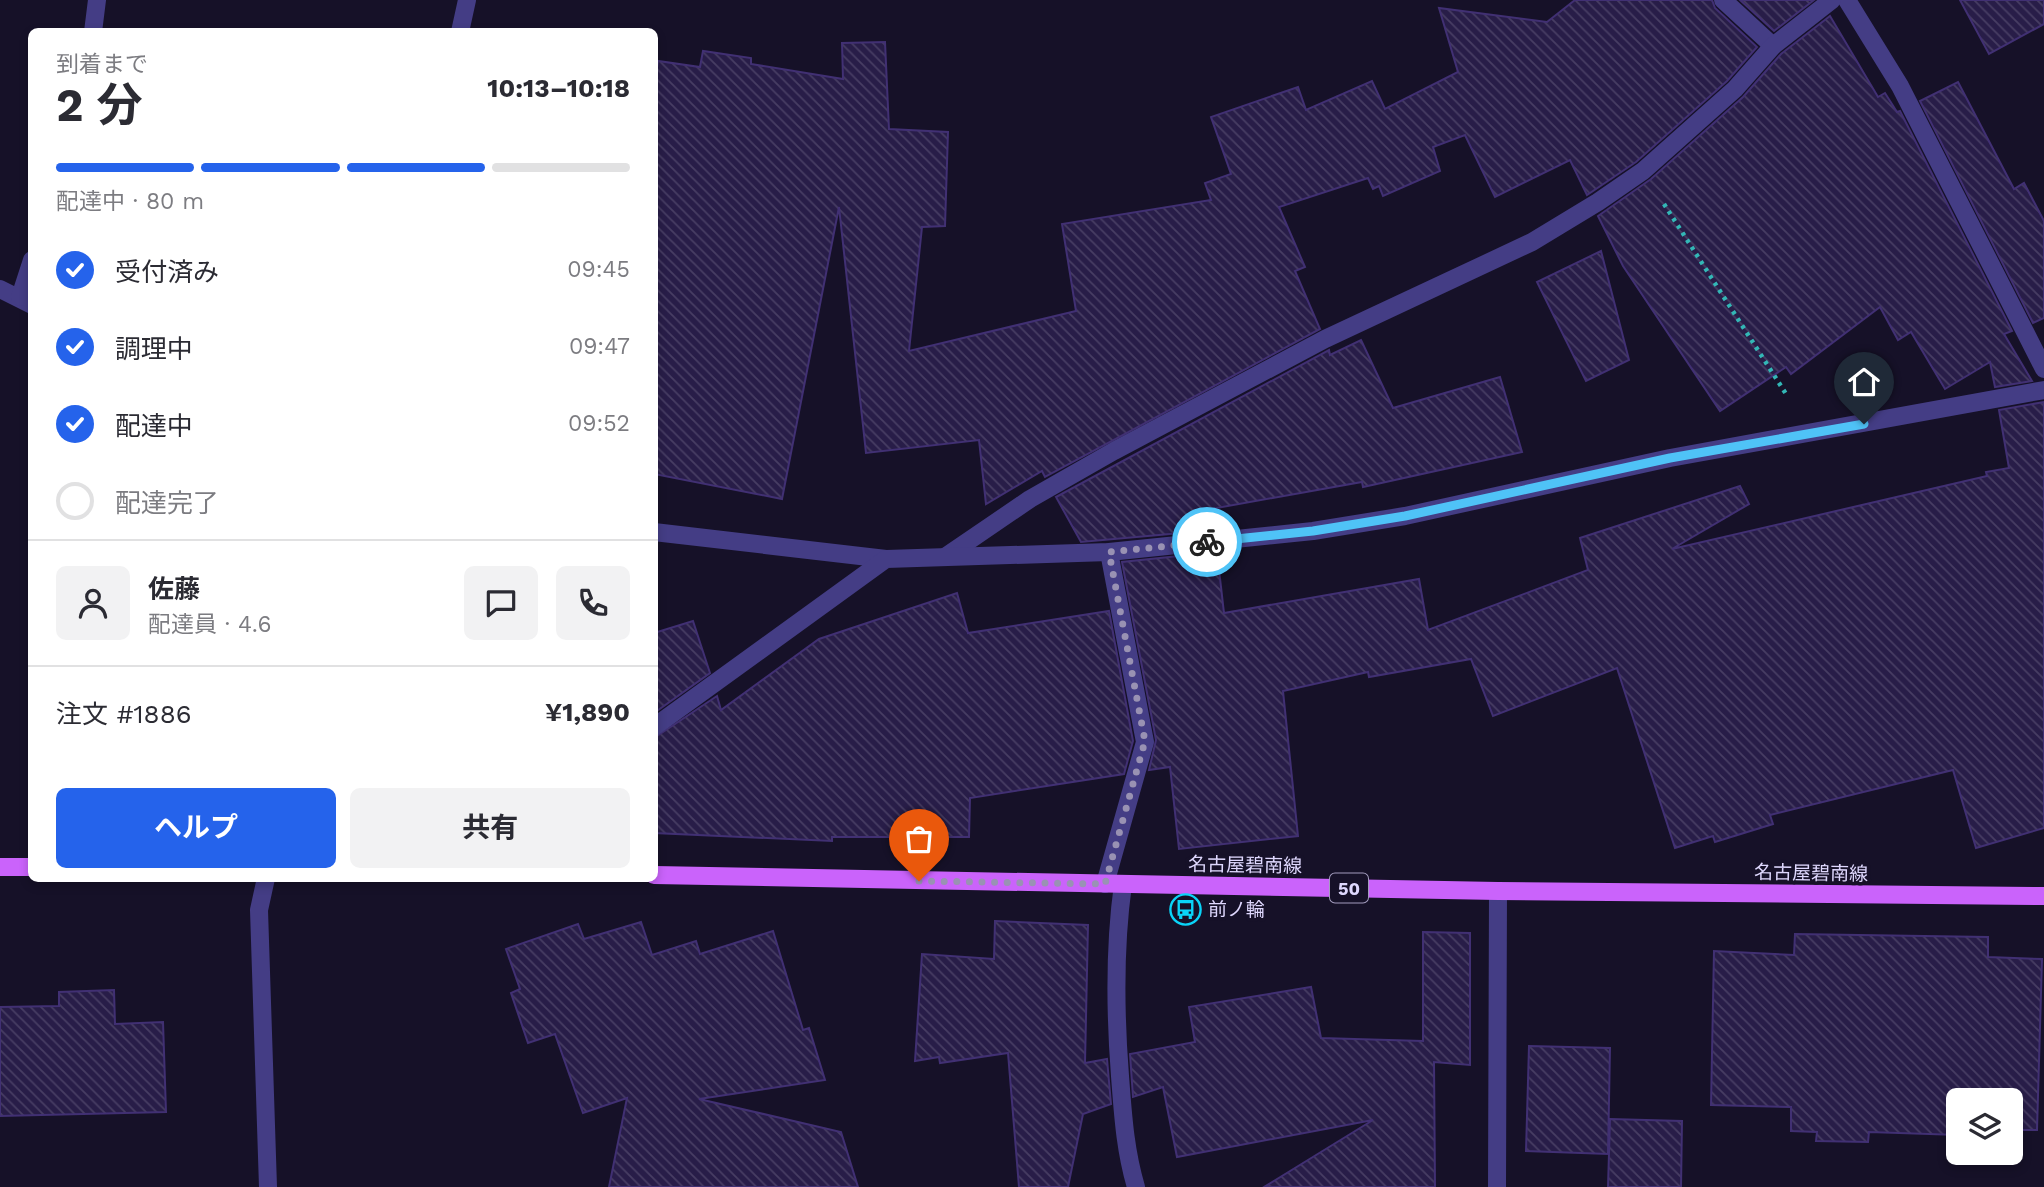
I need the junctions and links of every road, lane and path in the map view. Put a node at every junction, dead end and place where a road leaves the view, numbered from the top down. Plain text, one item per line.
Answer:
1 (97, 0) edge
2 (467, 0) edge
3 (1723, 0) edge
4 (1832, 0) edge
5 (1847, 0) edge
6 (94, 28) edge
7 (461, 28) edge
8 (1773, 46) junction
9 (1643, 171) junction
10 (0, 289) edge
11 (26, 301) edge
12 (2044, 369) edge
13 (2044, 390) edge
14 (1812, 434) junction
15 (658, 532) edge
16 (1109, 552) junction
17 (946, 556) junction
18 (886, 559) junction
19 (658, 724) edge
20 (0, 867) edge
21 (28, 867) edge
22 (658, 876) edge
23 (265, 882) edge
24 (1114, 884) junction
25 (1498, 891) junction
26 (2044, 896) edge
27 (251, 1187) edge
28 (268, 1187) edge
29 (1136, 1187) edge
30 (1497, 1187) edge

1 - 6 street
2 - 7 street
3 - 8 street
4 - 8 street
5 - 12 street
8 - 9 street
9 - 14 path
9 - 17 street
10 - 11 street
13 - 14 street
14 - 16 street
15 - 18 street
16 - 17 street
16 - 24 street
17 - 18 street
18 - 19 street
20 - 21 main road
22 - 24 main road, 名古屋碧南線 / 50
23 - 28 street
24 - 25 main road, 名古屋碧南線 / 50
24 - 29 street
25 - 26 main road, 名古屋碧南線 / 50
25 - 30 street
27 - 28 street

